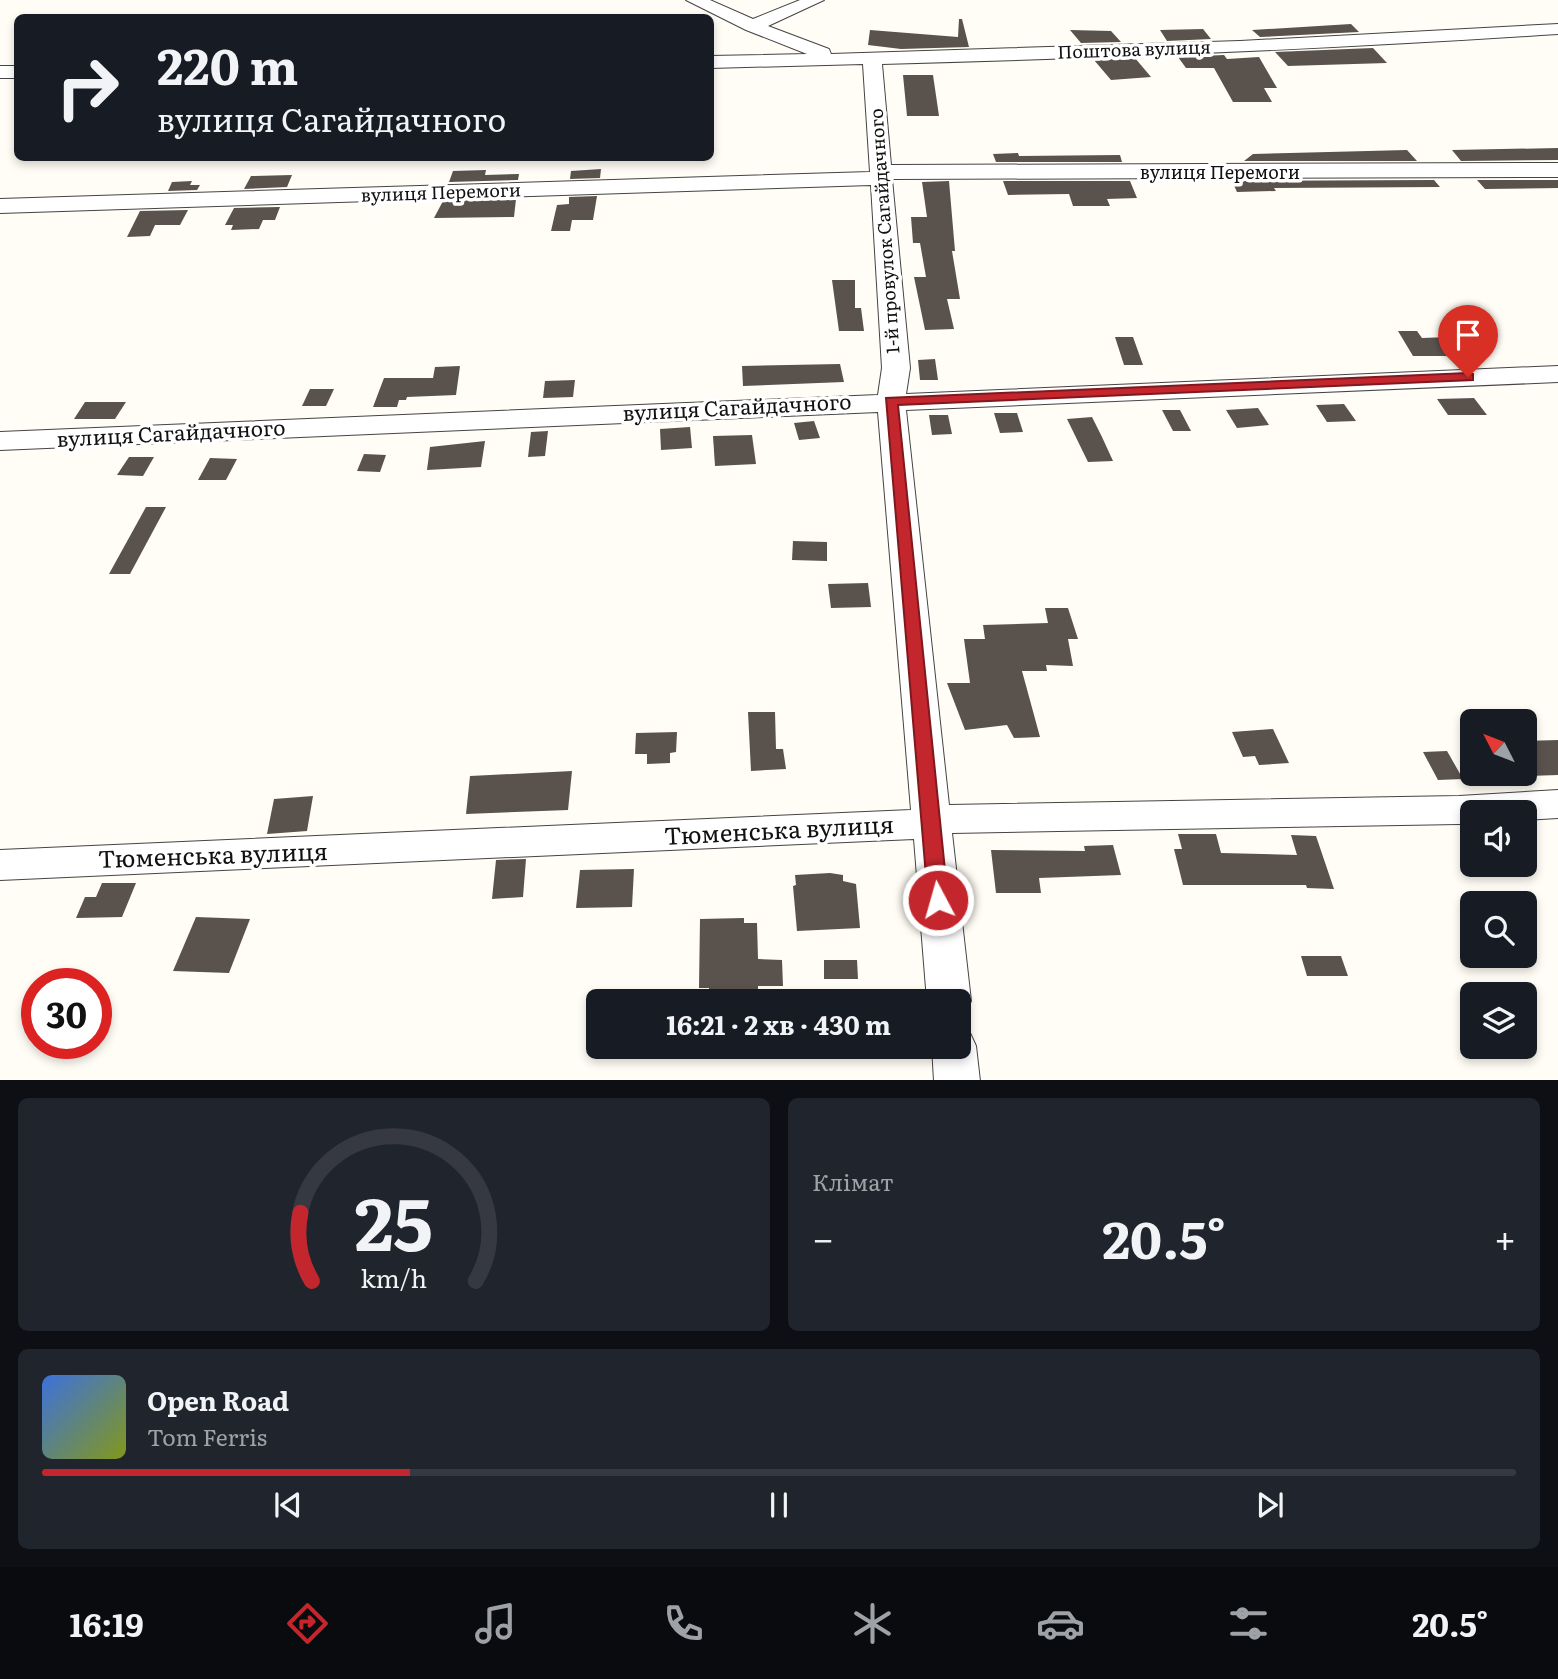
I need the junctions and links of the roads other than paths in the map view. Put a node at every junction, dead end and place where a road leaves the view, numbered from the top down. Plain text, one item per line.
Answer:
1 (695, 0) edge
2 (815, 0) edge
3 (752, 26) junction
4 (1558, 29) edge
5 (840, 59) junction
6 (872, 60) junction
7 (714, 62) edge
8 (1558, 170) edge
9 (881, 175) junction
10 (0, 206) edge
11 (1558, 374) edge
12 (891, 401) junction
13 (0, 442) edge
14 (1558, 804) edge
15 (930, 824) junction
16 (0, 865) edge
17 (948, 989) edge
18 (955, 1059) edge
19 (957, 1080) edge

1 - 3 street
2 - 3 street
3 - 5 street
4 - 6 street, Поштова вулиця
5 - 6 street, Поштова вулиця
5 - 7 street, Поштова вулиця
6 - 9 street, 1-й провулок Сагайдачного
8 - 9 street, вулиця Перемоги
9 - 10 street, вулиця Перемоги
9 - 12 street, 1-й провулок Сагайдачного
11 - 12 street, вулиця Сагайдачного
12 - 13 street, вулиця Сагайдачного
12 - 15 street, 1-й провулок Сагайдачного
14 - 15 street, Тюменська вулиця
15 - 16 street, Тюменська вулиця
15 - 17 street, 1-й провулок Сагайдачного
18 - 19 street

